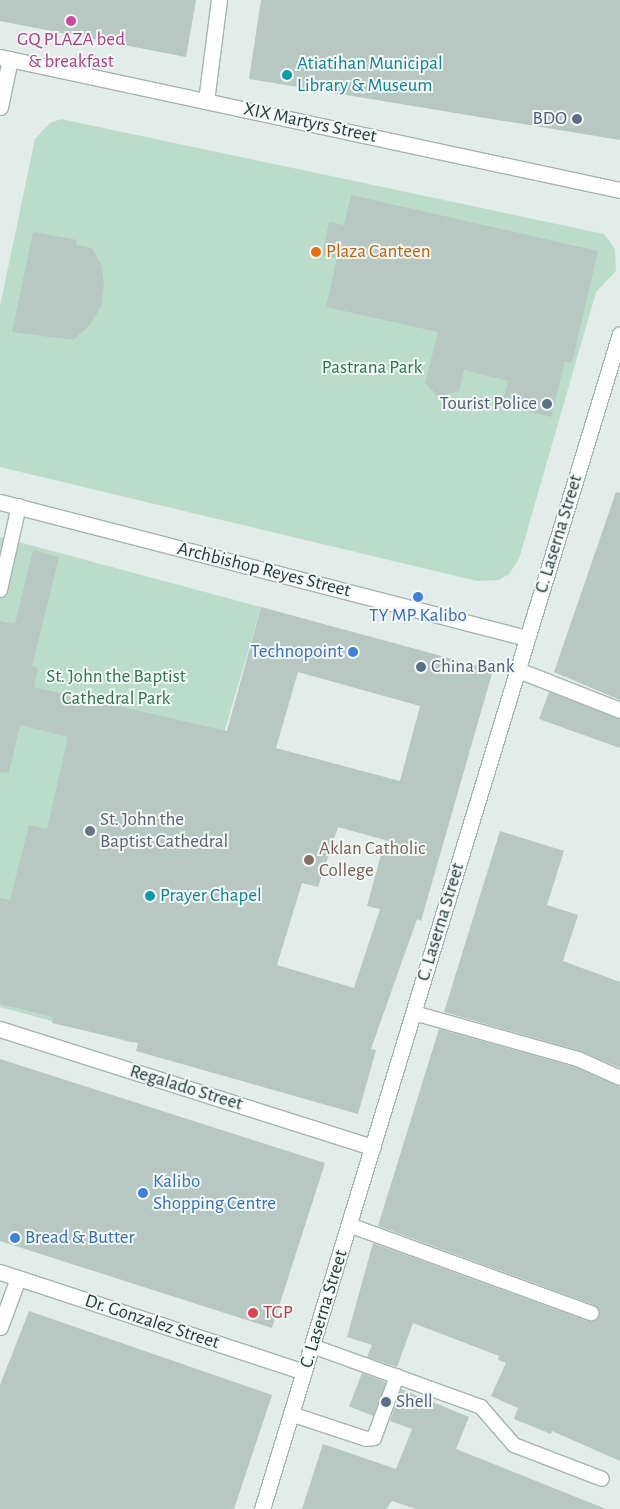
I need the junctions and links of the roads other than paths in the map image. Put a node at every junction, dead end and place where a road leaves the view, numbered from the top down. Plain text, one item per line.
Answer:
1 (219, 0) edge
2 (5, 58) edge
3 (206, 101) junction
4 (0, 107) edge
5 (620, 190) edge
6 (620, 334) edge
7 (0, 502) edge
8 (19, 506) junction
9 (0, 590) edge
10 (527, 638) junction
11 (518, 670) junction
12 (620, 710) edge
13 (414, 1013) junction
14 (0, 1029) edge
15 (620, 1078) edge
16 (373, 1146) junction
17 (349, 1225) junction
18 (0, 1272) edge
19 (18, 1278) junction
20 (591, 1313) dead end
21 (0, 1328) edge
22 (312, 1346) junction
23 (304, 1372) junction
24 (397, 1376) junction
25 (291, 1414) junction
26 (602, 1479) dead end
27 (262, 1509) edge

1 - 3 street
2 - 3 street, XIX Martyrs Street
2 - 4 street
3 - 5 street, XIX Martyrs Street
6 - 10 street, C. Laserna Street
7 - 8 street, Archbishop Reyes Street
8 - 9 lane
8 - 10 street, Archbishop Reyes Street
10 - 11 street, C. Laserna Street
11 - 12 street
11 - 13 street, C. Laserna Street
13 - 15 lane
13 - 16 street, C. Laserna Street
14 - 16 street, Regalado Street
16 - 17 street, C. Laserna Street
17 - 20 lane
17 - 22 street, C. Laserna Street
18 - 19 street, Dr. Gonzalez Street
19 - 21 street
19 - 23 street, Dr. Gonzalez Street
22 - 23 street, C. Laserna Street
22 - 24 lane
23 - 25 street, C. Laserna Street
24 - 25 lane
24 - 26 lane
25 - 27 street, C. Laserna Street

